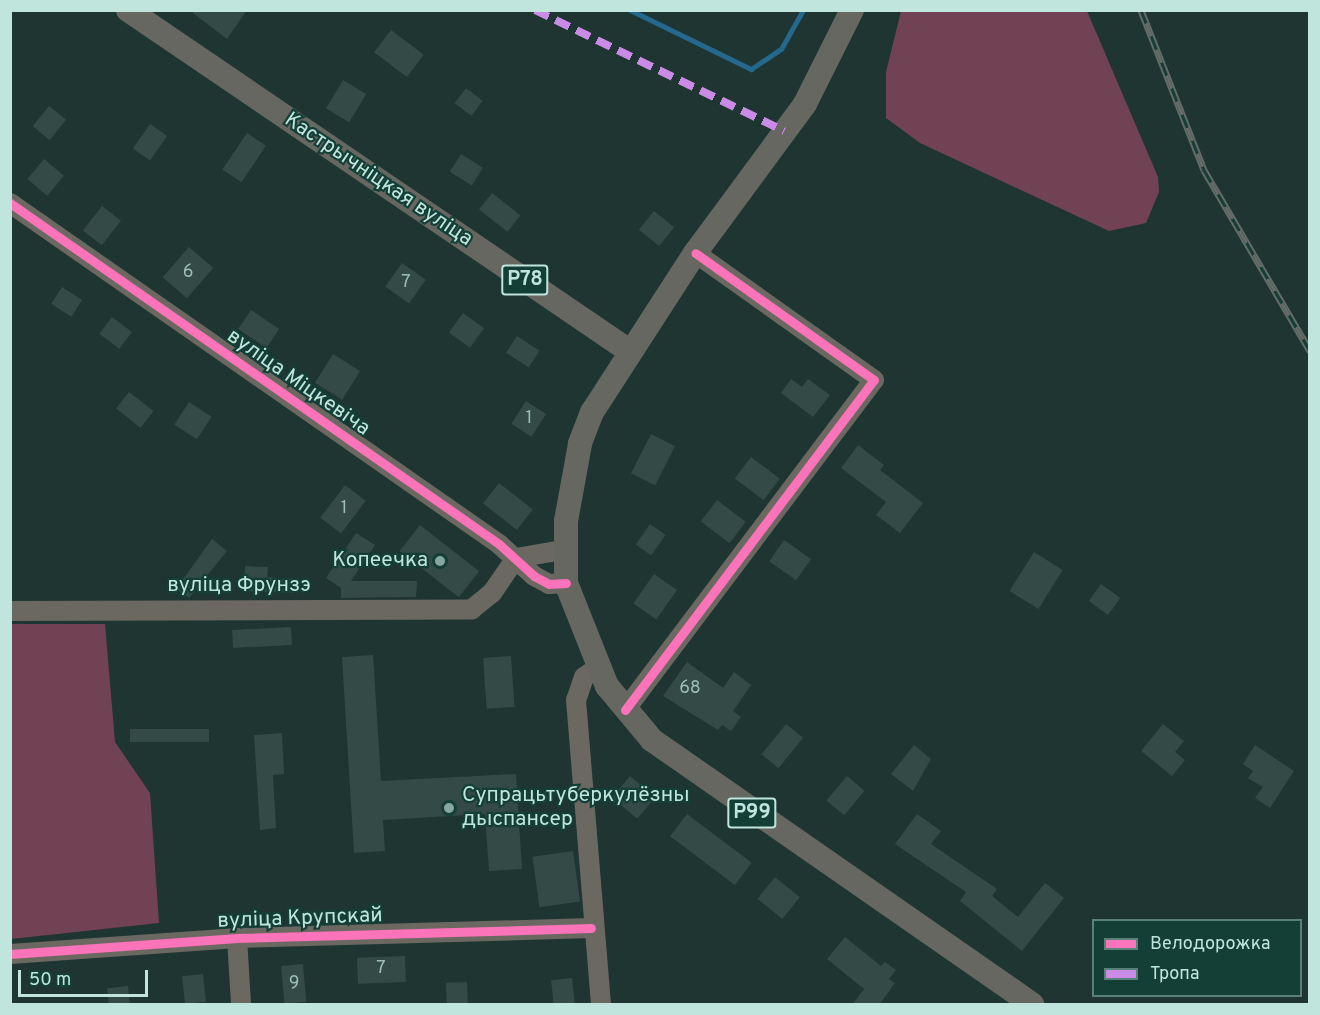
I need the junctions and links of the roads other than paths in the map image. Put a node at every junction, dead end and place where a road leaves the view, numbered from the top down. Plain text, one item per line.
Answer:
1 (128, 10) edge
2 (852, 10) edge
3 (10, 203) edge
4 (695, 253) junction
5 (628, 350) junction
6 (563, 550) junction
7 (516, 558) junction
8 (566, 583) junction
9 (10, 611) edge
10 (597, 668) junction
11 (625, 710) junction
12 (591, 928) junction
13 (237, 938) junction
14 (10, 954) edge
15 (241, 1005) edge
16 (601, 1005) edge
17 (1032, 1005) edge

1 - 5 main road, Кастрычніцкая вуліца / Р78
2 - 4 main road
3 - 7 street, вуліца Міцкевіча
4 - 5 main road
4 - 11 street
5 - 6 main road, Р99
6 - 7 street
6 - 8 main road, Р99
7 - 8 street, вуліца Міцкевіча
7 - 9 street, вуліца Фрунзэ
8 - 10 main road, Р99
10 - 11 main road, Р99
10 - 12 street
11 - 17 main road, Р99
12 - 13 street, вуліца Крупскай
12 - 16 street
13 - 14 street, вуліца Крупскай
13 - 15 street

